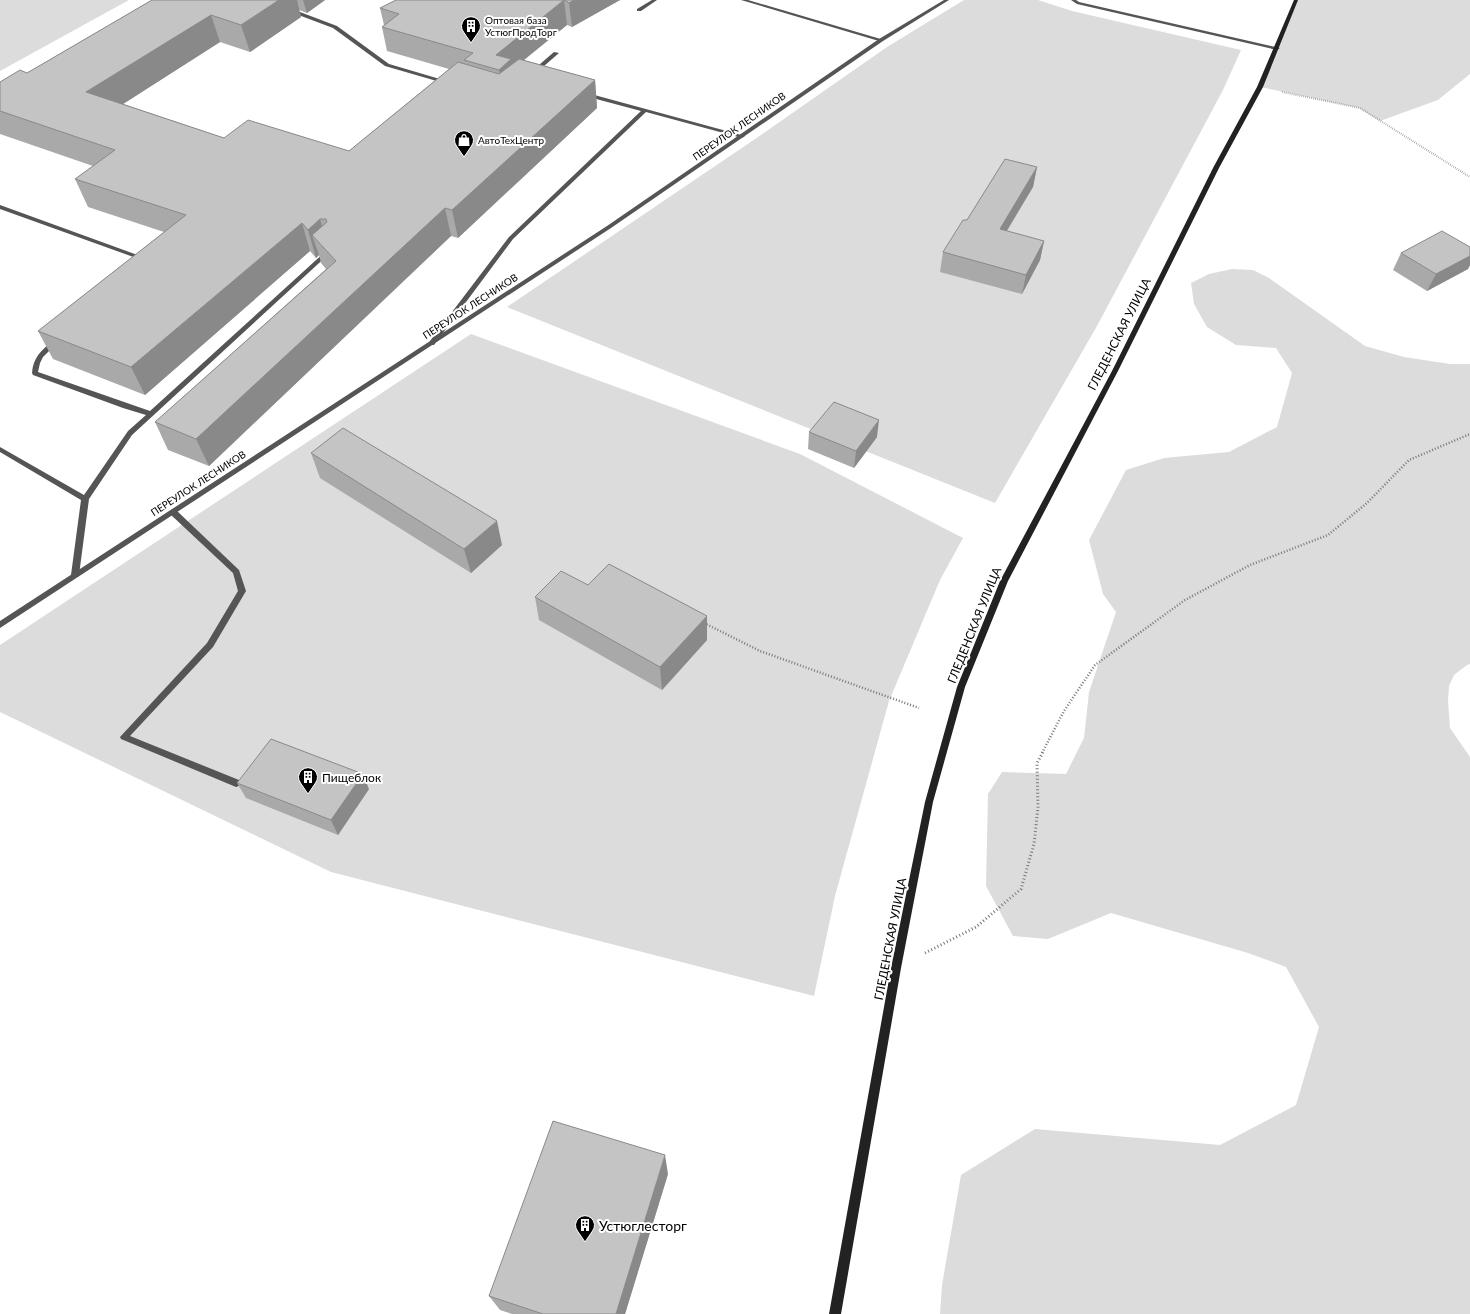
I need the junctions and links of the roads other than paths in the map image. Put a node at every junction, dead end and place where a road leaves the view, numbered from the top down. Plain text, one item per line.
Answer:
1 (655, 0) edge
2 (743, 0) edge
3 (947, 0) edge
4 (1073, 0) edge
5 (1296, 0) edge
6 (285, 8) dead end
7 (639, 10) dead end
8 (881, 40) junction
9 (1277, 48) junction
10 (556, 53) dead end
11 (532, 73) edge
12 (453, 83) edge
13 (578, 92) edge
14 (645, 110) junction
15 (742, 136) junction
16 (0, 207) edge
17 (331, 248) edge
18 (144, 269) edge
19 (62, 336) edge
20 (432, 343) junction
21 (151, 414) junction
22 (0, 449) edge
23 (85, 498) junction
24 (173, 512) junction
25 (75, 575) junction
26 (0, 624) edge
27 (236, 783) edge
28 (835, 1314) edge

1 - 7 street
2 - 8 street
3 - 8 street, ПЕРЕУЛОК ЛЕСНИКОВ
4 - 9 street
5 - 9 main road, ГЛЕДЕНСКАЯ УЛИЦА
6 - 12 street
8 - 15 street, ПЕРЕУЛОК ЛЕСНИКОВ
9 - 28 main road, ГЛЕДЕНСКАЯ УЛИЦА
10 - 11 street
13 - 14 street
14 - 15 street
14 - 20 street
15 - 20 street, ПЕРЕУЛОК ЛЕСНИКОВ
16 - 18 street
17 - 21 street
19 - 21 street
20 - 24 street, ПЕРЕУЛОК ЛЕСНИКОВ
21 - 23 street
22 - 23 street
23 - 25 street
24 - 25 street, ПЕРЕУЛОК ЛЕСНИКОВ
24 - 27 street
25 - 26 street, ПЕРЕУЛОК ЛЕСНИКОВ

